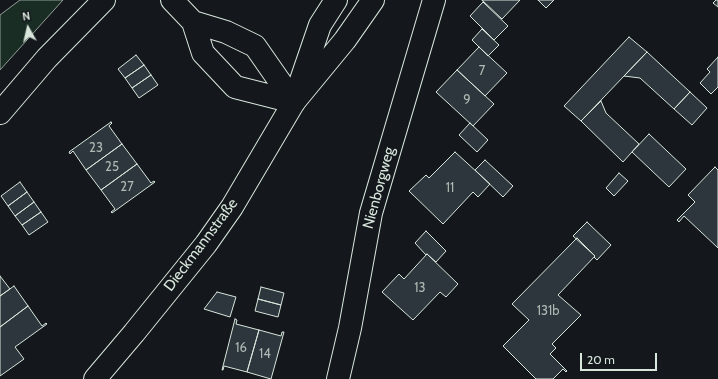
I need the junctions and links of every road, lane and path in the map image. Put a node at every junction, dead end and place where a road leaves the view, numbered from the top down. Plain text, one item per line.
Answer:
1 (104, 0) edge
2 (172, 0) edge
3 (336, 0) edge
4 (373, 0) edge
5 (434, 0) edge
6 (194, 22) junction
7 (294, 102) junction
8 (0, 112) edge
9 (95, 379) edge
10 (338, 379) edge

1 - 8 street
2 - 6 street
3 - 7 street, Dieckmannstraße
4 - 7 street, Dieckmannstraße
5 - 10 street, Nienborgweg
6 - 7 street
6 - 7 street
7 - 9 street, Dieckmannstraße

